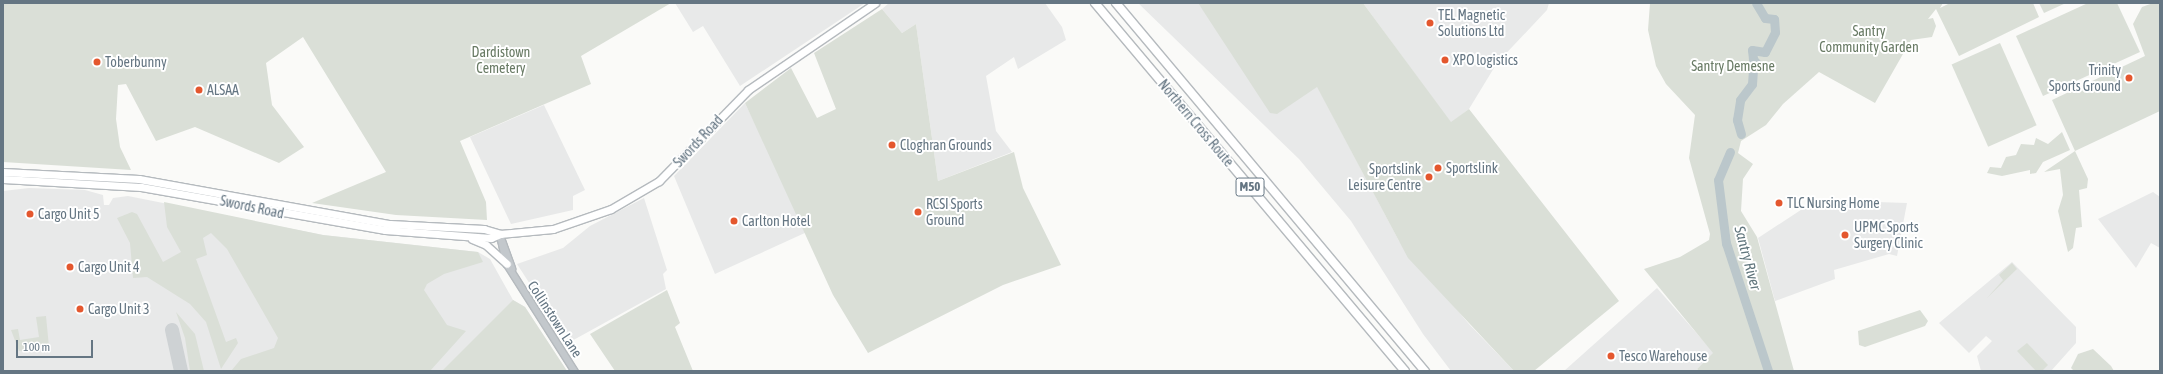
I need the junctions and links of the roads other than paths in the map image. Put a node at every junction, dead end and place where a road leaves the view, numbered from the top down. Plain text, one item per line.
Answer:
1 (876, 3) edge
2 (1095, 3) edge
3 (1116, 3) edge
4 (3, 172) edge
5 (3, 179) edge
6 (500, 234) junction
7 (466, 237) junction
8 (507, 264) junction
9 (516, 279) junction
10 (575, 371) edge
11 (1405, 371) edge
12 (1425, 371) edge

1 - 6 main road, Swords Road
2 - 11 highway, Northern Cross Route / M50
3 - 12 highway, Northern Cross Route / M50
4 - 6 main road, Swords Road
5 - 7 main road, Swords Road
6 - 7 main road, Swords Road
6 - 8 street, Collinstown Lane
6 - 9 street, Collinstown Lane
7 - 8 main road
8 - 9 street, Collinstown Lane
9 - 10 street, Collinstown Lane

